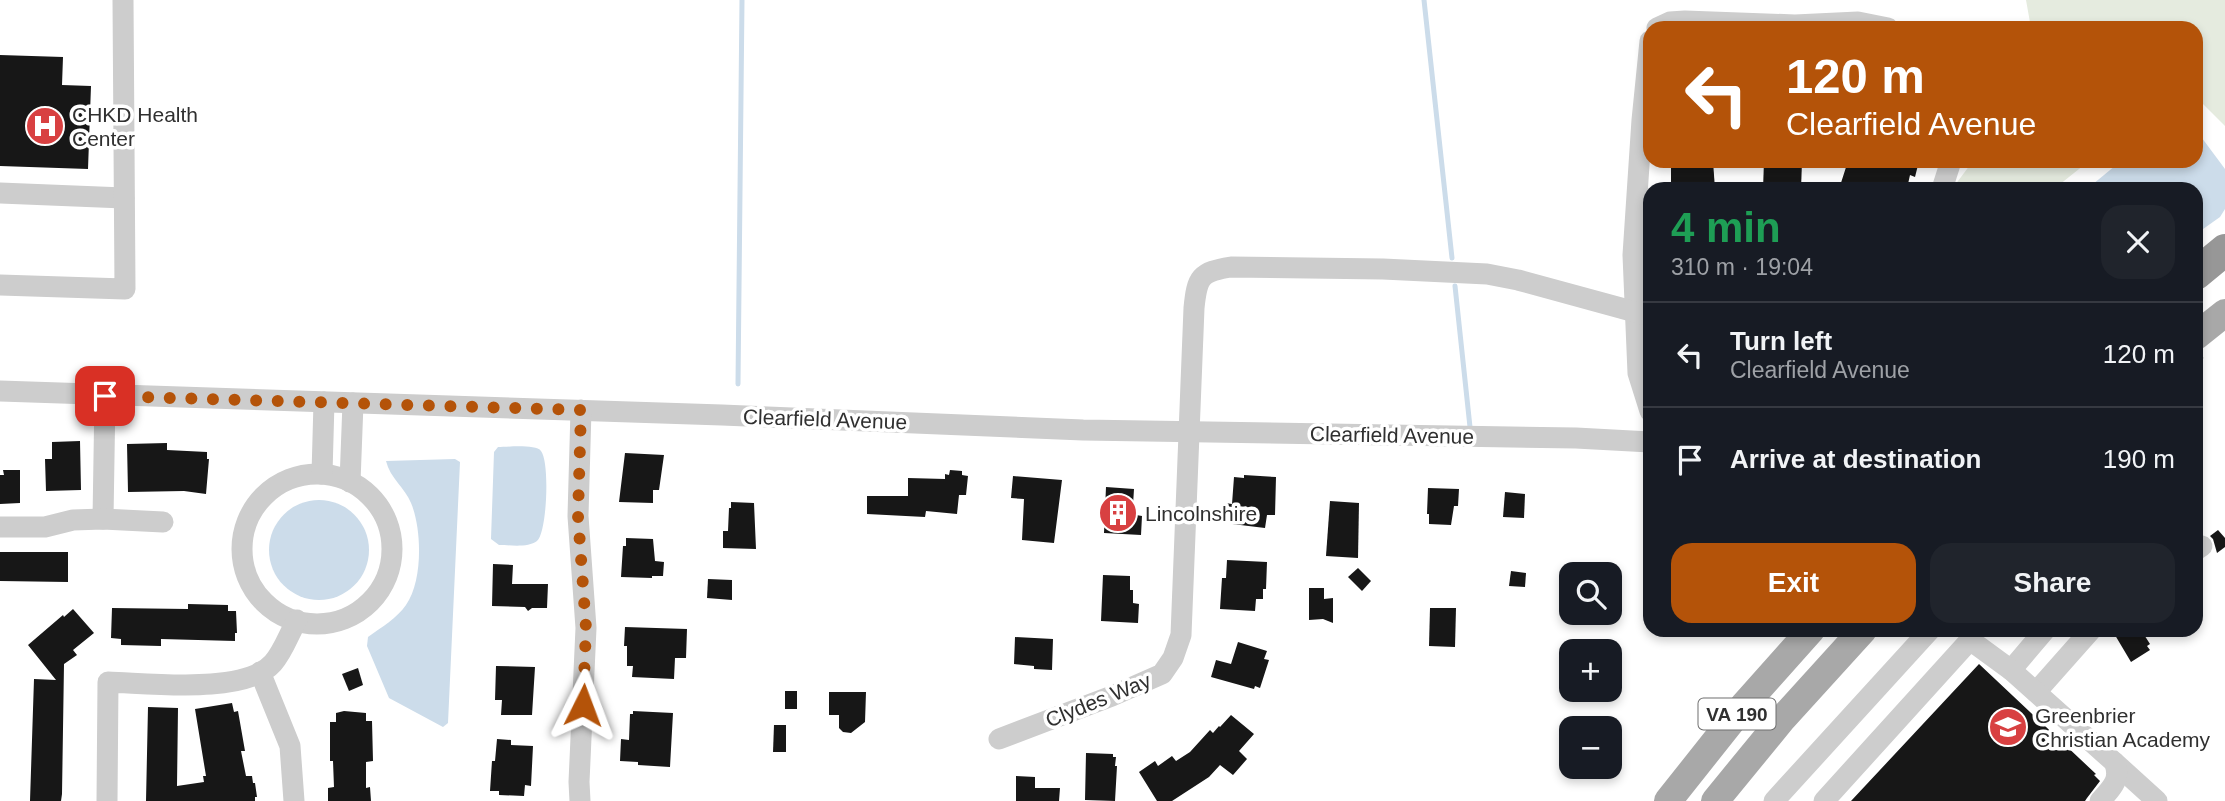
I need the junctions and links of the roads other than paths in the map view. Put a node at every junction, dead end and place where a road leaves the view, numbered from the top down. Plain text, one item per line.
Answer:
1 (123, 0) edge
2 (1643, 110) edge
3 (0, 193) edge
4 (124, 198) junction
5 (2225, 250) edge
6 (2203, 268) edge
7 (2225, 269) edge
8 (0, 285) edge
9 (2203, 286) edge
10 (1642, 313) edge
11 (2225, 313) edge
12 (2203, 330) edge
13 (1643, 389) edge
14 (0, 391) edge
15 (105, 396) junction
16 (324, 402) junction
17 (353, 403) junction
18 (581, 410) junction
19 (1191, 431) junction
20 (1643, 442) edge
21 (322, 474) junction
22 (350, 482) junction
23 (103, 519) junction
24 (163, 522) dead end
25 (0, 527) edge
26 (296, 620) junction
27 (1805, 637) edge
28 (1857, 637) edge
29 (1924, 637) edge
30 (1967, 637) edge
31 (1974, 637) edge
32 (2039, 637) edge
33 (2085, 637) edge
34 (2011, 670) junction
35 (260, 672) junction
36 (2036, 692) junction
37 (999, 739) dead end
38 (2114, 762) junction
39 (107, 801) edge
40 (294, 801) edge
41 (580, 801) edge
42 (1668, 801) edge
43 (1715, 801) edge
44 (1774, 801) edge
45 (1824, 801) edge
46 (2100, 801) edge
47 (2157, 801) edge

1 - 4 street
2 - 10 street
3 - 4 street
4 - 8 street
5 - 6 highway
7 - 9 main road
10 - 13 street
10 - 19 street, Clydes Way
11 - 12 main road
14 - 15 street, Clearfield Avenue
15 - 16 street, Clearfield Avenue
15 - 23 street
16 - 17 street, Clearfield Avenue
16 - 21 street
17 - 18 street, Clearfield Avenue
17 - 22 street
18 - 19 street, Clearfield Avenue
18 - 41 street
19 - 20 street, Clearfield Avenue
19 - 37 street, Clydes Way
21 - 22 street
21 - 26 street
22 - 26 street
23 - 24 street
23 - 25 street
26 - 35 street
27 - 42 main road, VA 190
28 - 43 main road, VA 190
29 - 44 street
30 - 45 street
31 - 34 street
32 - 34 street
33 - 36 street
34 - 36 street
35 - 39 street
35 - 40 street
36 - 38 street
38 - 46 street
38 - 47 street

